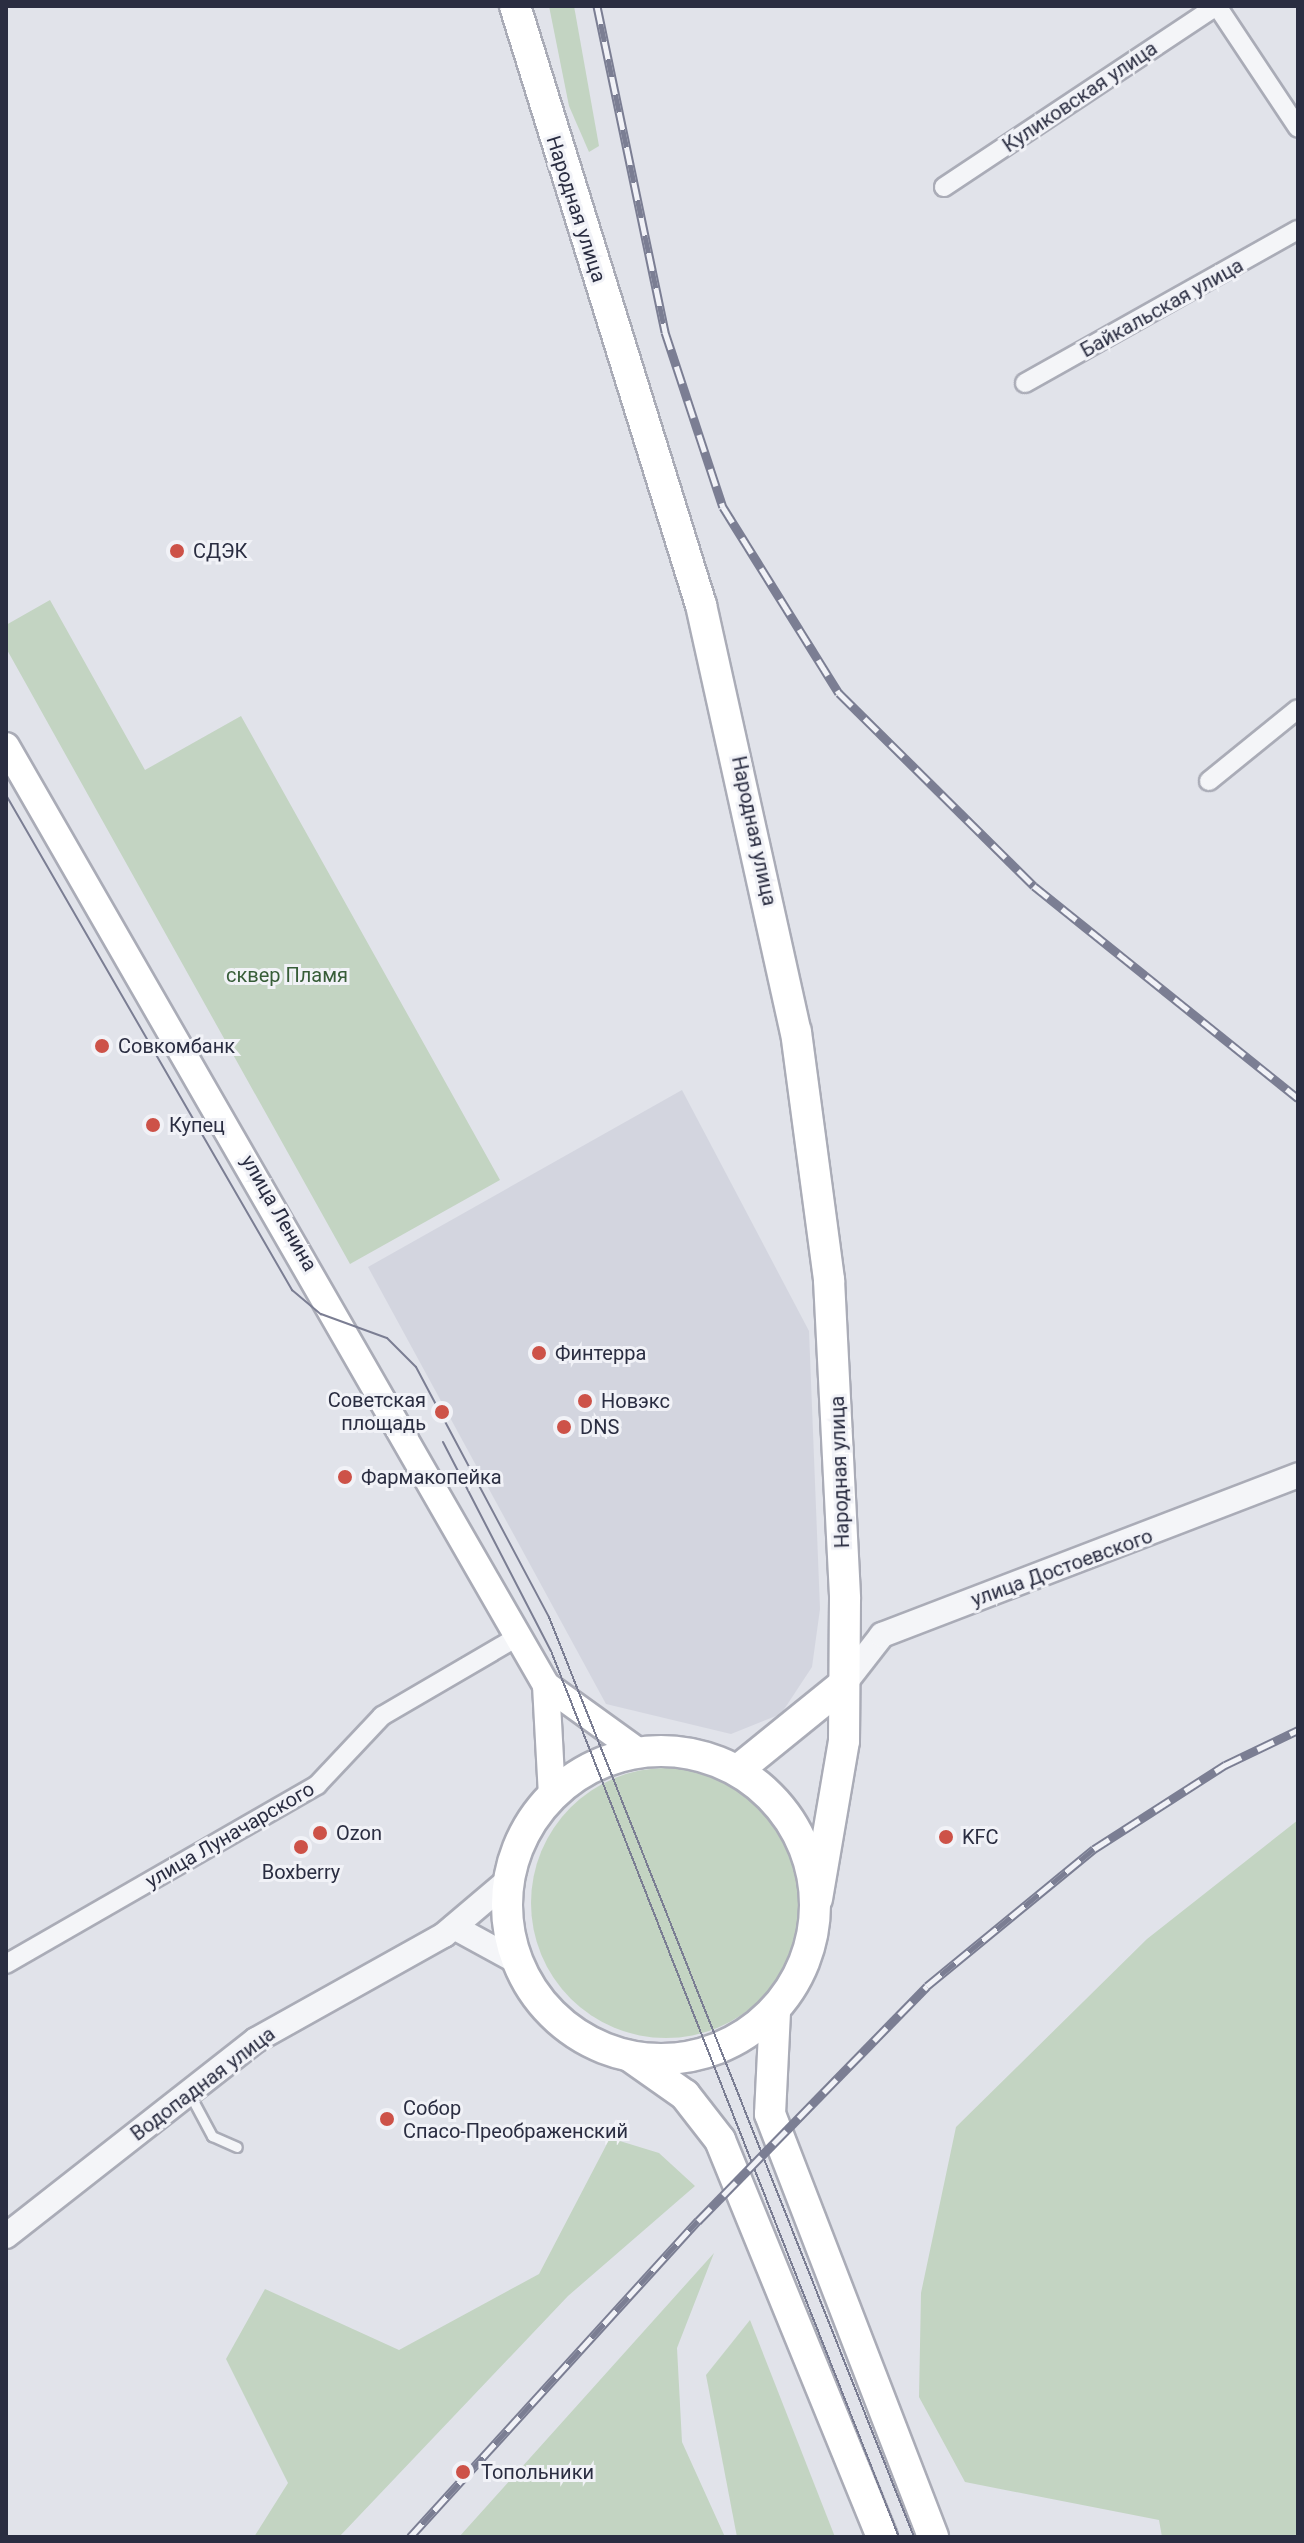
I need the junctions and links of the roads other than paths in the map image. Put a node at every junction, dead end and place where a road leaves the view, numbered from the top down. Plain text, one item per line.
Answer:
1 (515, 6) edge
2 (1216, 6) edge
3 (1298, 128) edge
4 (944, 187) dead end
5 (1298, 230) edge
6 (1025, 383) dead end
7 (1298, 709) edge
8 (6, 746) edge
9 (1209, 781) dead end
10 (1298, 1475) edge
11 (519, 1636) junction
12 (844, 1684) junction
13 (546, 1685) junction
14 (639, 1752) junction
15 (738, 1770) junction
16 (552, 1796) junction
17 (510, 1879) junction
18 (817, 1899) junction
19 (454, 1927) junction
20 (518, 1962) junction
21 (6, 1964) edge
22 (775, 2012) junction
23 (631, 2057) junction
24 (189, 2093) junction
25 (237, 2147) dead end
26 (8, 2240) edge
27 (882, 2537) edge
28 (933, 2537) edge

1 - 12 main road, Народная улица
2 - 3 street
2 - 4 street, Куликовская улица
5 - 6 street, Байкальская улица
7 - 9 street
8 - 11 main road, улица Ленина
10 - 12 street, улица Достоевского
11 - 13 main road, улица Ленина
11 - 21 street, улица Луначарского
12 - 15 main road
12 - 18 main road, Народная улица
13 - 14 main road
13 - 16 main road
14 - 15 main road
14 - 16 main road
15 - 18 main road
16 - 17 main road
17 - 19 street, Водопадная улица
17 - 20 main road
18 - 22 main road
19 - 20 street
19 - 24 street, Водопадная улица
20 - 23 main road
22 - 23 main road
22 - 28 main road
23 - 27 main road
24 - 25 lane
24 - 26 street, Водопадная улица

